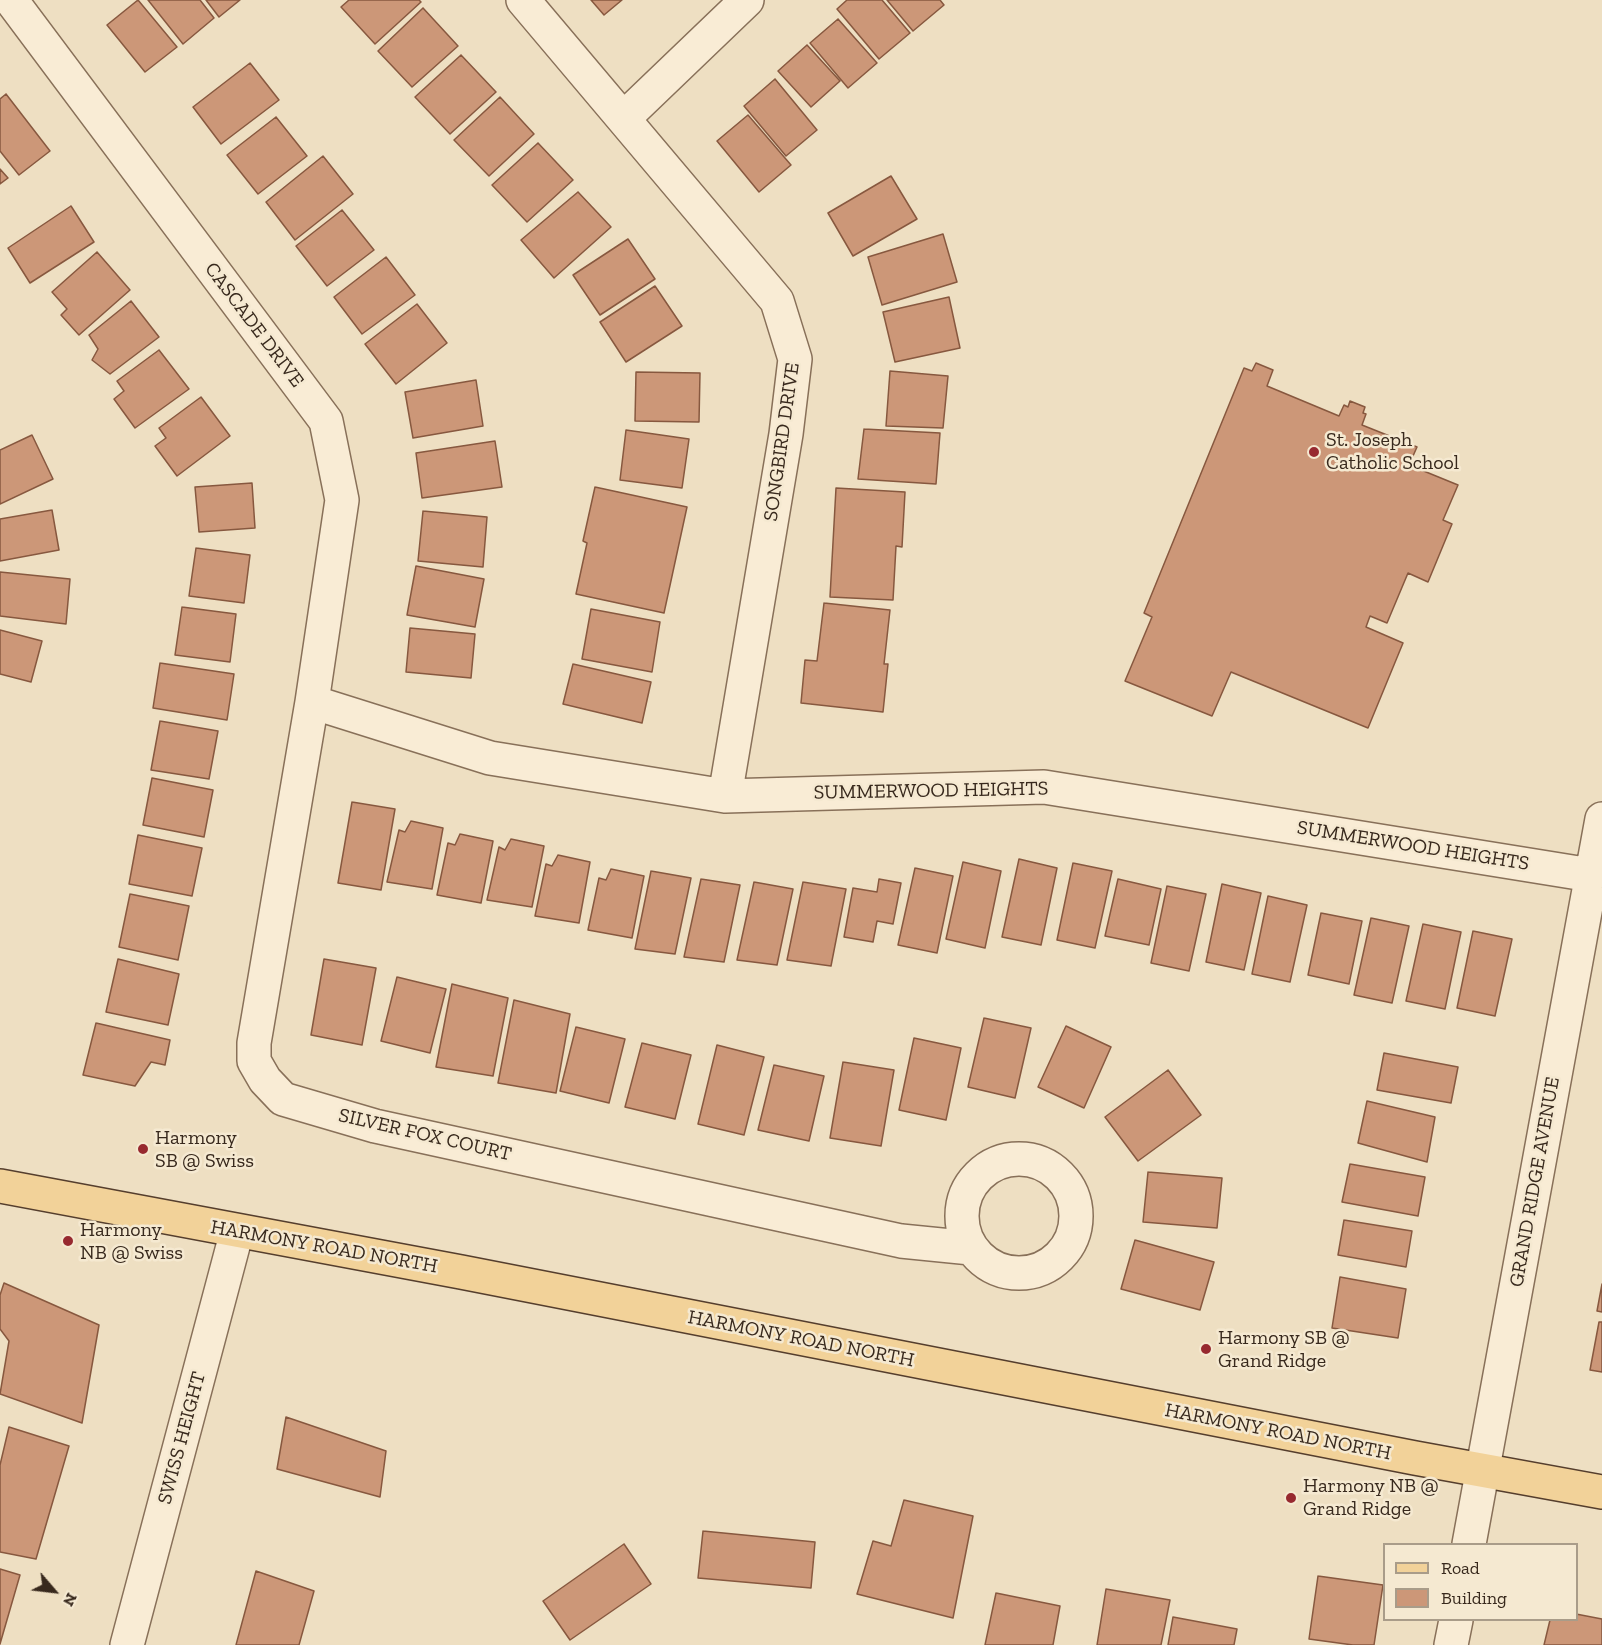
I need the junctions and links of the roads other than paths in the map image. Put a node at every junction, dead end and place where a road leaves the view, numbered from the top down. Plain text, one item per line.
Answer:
1 (11, 0) edge
2 (523, 0) edge
3 (747, 0) edge
4 (624, 118) junction
5 (312, 702) junction
6 (725, 796) junction
7 (1602, 819) edge
8 (1591, 875) junction
9 (0, 1186) edge
10 (237, 1231) junction
11 (971, 1248) dead end
12 (1483, 1471) junction
13 (1602, 1492) edge
14 (1469, 1543) edge
15 (1456, 1621) edge
16 (127, 1645) edge
17 (1451, 1645) edge

1 - 5 street, CASCADE DRIVE
2 - 4 street, SONGBIRD DRIVE
3 - 4 street
4 - 6 street, SONGBIRD DRIVE
5 - 6 street, SUMMERWOOD HEIGHTS
5 - 11 street, SILVER FOX COURT
6 - 8 street, SUMMERWOOD HEIGHTS
7 - 8 street, GRAND RIDGE AVENUE
8 - 12 street, GRAND RIDGE AVENUE
9 - 10 main road, HARMONY ROAD NORTH
10 - 12 main road, HARMONY ROAD NORTH
10 - 16 street, SWISS HEIGHT
12 - 13 main road, HARMONY ROAD NORTH
12 - 14 street, GRAND RIDGE AVENUE
15 - 17 street

